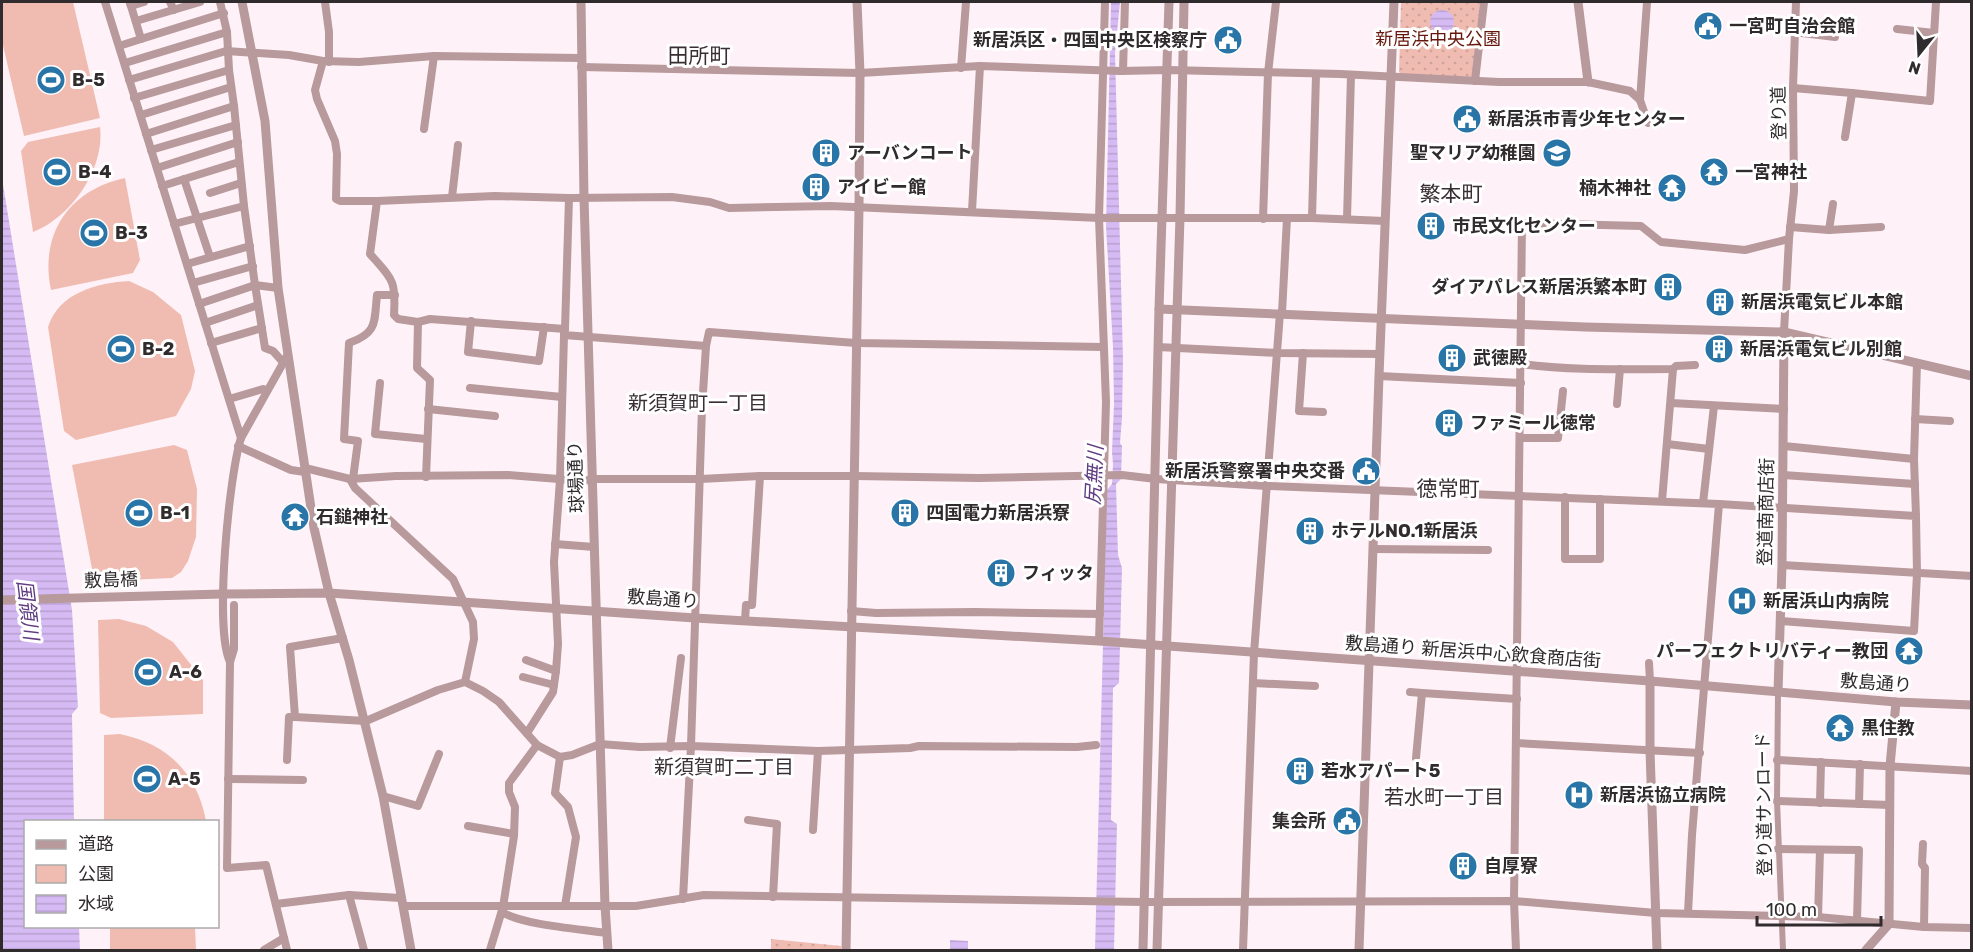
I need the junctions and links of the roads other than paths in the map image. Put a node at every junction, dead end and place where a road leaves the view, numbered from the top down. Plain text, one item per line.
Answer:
1 (105, 2) edge
2 (144, 2) edge
3 (170, 2) edge
4 (200, 2) edge
5 (220, 2) edge
6 (242, 2) edge
7 (325, 2) edge
8 (581, 2) edge
9 (857, 2) edge
10 (966, 2) edge
11 (1104, 2) edge
12 (1125, 2) edge
13 (1169, 2) edge
14 (1184, 2) edge
15 (1276, 2) edge
16 (1394, 2) edge
17 (1484, 2) edge
18 (1578, 2) edge
19 (1647, 2) edge
20 (1796, 2) edge
21 (1936, 2) edge
22 (130, 4) edge
23 (174, 10) junction
24 (224, 13) junction
25 (136, 21) junction
26 (1897, 29) dead end
27 (227, 32) junction
28 (1794, 32) junction
29 (1934, 33) junction
30 (1835, 38) dead end
31 (141, 39) junction
32 (119, 46) junction
33 (228, 52) junction
34 (252, 54) junction
35 (434, 56) junction
36 (326, 61) junction
37 (581, 62) junction
38 (125, 63) junction
39 (980, 66) junction
40 (961, 68) junction
41 (229, 70) junction
42 (1104, 70) junction
43 (1168, 70) junction
44 (1182, 70) junction
45 (1122, 71) junction
46 (1268, 73) junction
47 (860, 74) junction
48 (1316, 75) junction
49 (1350, 75) junction
50 (1390, 77) junction
51 (129, 80) junction
52 (1475, 81) junction
53 (1588, 82) junction
54 (231, 87) junction
55 (1793, 88) junction
56 (1852, 93) junction
57 (134, 98) junction
58 (1640, 100) junction
59 (234, 106) junction
60 (141, 115) junction
61 (1648, 123) dead end
62 (236, 125) junction
63 (424, 129) dead end
64 (146, 134) junction
65 (1845, 137) dead end
66 (238, 142) junction
67 (458, 145) dead end
68 (151, 150) junction
69 (239, 162) junction
70 (157, 168) junction
71 (184, 179) junction
72 (241, 183) junction
73 (162, 186) junction
74 (210, 192) dead end
75 (452, 197) junction
76 (569, 198) junction
77 (584, 198) junction
78 (377, 201) junction
79 (1833, 204) dead end
80 (244, 206) junction
81 (859, 208) junction
82 (972, 211) junction
83 (1101, 217) junction
84 (1180, 217) junction
85 (196, 218) junction
86 (1162, 218) junction
87 (1287, 218) junction
88 (1312, 218) junction
89 (1263, 219) junction
90 (1347, 219) junction
91 (1385, 221) junction
92 (174, 224) junction
93 (1790, 227) junction
94 (1881, 227) dead end
95 (1829, 230) junction
96 (1789, 239) junction
97 (250, 246) junction
98 (210, 257) junction
99 (187, 264) junction
100 (253, 266) junction
101 (193, 283) junction
102 (255, 285) junction
103 (278, 288) junction
104 (395, 295) junction
105 (199, 304) junction
106 (258, 305) junction
107 (1159, 309) junction
108 (1176, 310) junction
109 (1281, 313) junction
110 (1382, 318) junction
111 (471, 321) junction
112 (418, 322) junction
113 (205, 323) junction
114 (1520, 324) junction
115 (544, 327) junction
116 (262, 328) junction
117 (565, 332) junction
118 (1784, 332) junction
119 (588, 338) junction
120 (211, 342) junction
121 (856, 344) junction
122 (706, 346) junction
123 (1103, 347) junction
124 (1158, 347) junction
125 (1175, 348) junction
126 (1278, 353) junction
127 (1303, 353) junction
128 (1380, 354) junction
129 (285, 358) junction
130 (1917, 363) junction
131 (1521, 364) junction
132 (1695, 365) dead end
133 (1620, 369) junction
134 (1673, 369) junction
135 (1971, 375) edge
136 (1379, 376) junction
137 (380, 383) dead end
138 (1521, 383) junction
139 (470, 388) dead end
140 (266, 390) junction
141 (1563, 391) dead end
142 (562, 397) junction
143 (229, 399) junction
144 (1671, 403) junction
145 (1617, 404) dead end
146 (1714, 406) junction
147 (428, 409) junction
148 (1784, 409) junction
149 (1323, 412) dead end
150 (495, 416) dead end
151 (1915, 419) junction
152 (1950, 421) dead end
153 (1520, 438) junction
154 (426, 439) junction
155 (239, 442) junction
156 (1667, 444) junction
157 (1784, 446) junction
158 (1709, 449) junction
159 (1914, 459) junction
160 (305, 470) junction
161 (1106, 475) junction
162 (1784, 475) junction
163 (855, 476) junction
164 (426, 477) junction
165 (760, 477) junction
166 (351, 479) junction
167 (592, 479) junction
168 (1156, 479) junction
169 (560, 480) junction
170 (700, 480) junction
171 (1170, 480) junction
172 (1915, 484) junction
173 (1267, 486) junction
174 (1376, 489) junction
175 (1519, 495) junction
176 (1565, 497) junction
177 (1600, 499) junction
178 (1662, 501) junction
179 (1703, 503) junction
180 (1719, 504) junction
181 (1783, 507) junction
182 (1916, 516) junction
183 (555, 544) junction
184 (594, 547) junction
185 (1373, 549) junction
186 (1488, 550) dead end
187 (1782, 565) junction
188 (1917, 574) junction
189 (1971, 576) edge
190 (329, 593) junction
191 (222, 594) junction
192 (2, 600) edge
193 (463, 602) junction
194 (234, 605) dead end
195 (556, 609) junction
196 (596, 611) junction
197 (851, 611) junction
198 (1100, 614) junction
199 (695, 618) junction
200 (745, 621) junction
201 (1781, 621) junction
202 (852, 626) junction
203 (343, 638) junction
204 (1100, 641) junction
205 (1152, 645) junction
206 (1165, 646) junction
207 (1254, 653) junction
208 (681, 658) dead end
209 (526, 660) dead end
210 (230, 662) junction
211 (1369, 662) junction
212 (1649, 663) dead end
213 (556, 671) junction
214 (1517, 672) junction
215 (523, 677) dead end
216 (1650, 681) junction
217 (465, 682) junction
218 (1253, 683) junction
219 (554, 685) junction
220 (1315, 686) dead end
221 (1705, 686) junction
222 (1410, 692) dead end
223 (1778, 692) junction
224 (1422, 693) junction
225 (1517, 699) junction
226 (1896, 702) junction
227 (1971, 705) edge
228 (295, 717) junction
229 (366, 722) junction
230 (527, 734) junction
231 (1516, 743) junction
232 (600, 744) junction
233 (537, 745) junction
234 (1096, 745) dead end
235 (691, 746) junction
236 (670, 748) junction
237 (818, 751) junction
238 (848, 751) junction
239 (1650, 751) junction
240 (1700, 753) junction
241 (439, 754) dead end
242 (560, 757) junction
243 (1416, 758) dead end
244 (287, 760) dead end
245 (1777, 760) junction
246 (1821, 762) junction
247 (1860, 764) junction
248 (1890, 766) junction
249 (1971, 771) edge
250 (228, 779) junction
251 (303, 780) dead end
252 (383, 796) junction
253 (1777, 801) junction
254 (1820, 803) junction
255 (1859, 804) junction
256 (1890, 805) junction
257 (748, 820) dead end
258 (468, 826) dead end
259 (813, 830) dead end
260 (1145, 830) junction
261 (1161, 832) junction
262 (514, 834) junction
263 (1923, 844) dead end
264 (1778, 849) junction
265 (1820, 850) junction
266 (349, 895) junction
267 (773, 897) junction
268 (846, 898) junction
269 (683, 899) junction
270 (1245, 901) junction
271 (1361, 901) junction
272 (1514, 901) junction
273 (402, 902) junction
274 (1144, 902) junction
275 (1158, 902) junction
276 (276, 904) junction
277 (565, 906) junction
278 (605, 906) junction
279 (503, 909) junction
280 (1656, 913) junction
281 (1688, 913) junction
282 (1782, 915) junction
283 (1818, 917) junction
284 (1857, 920) junction
285 (1889, 924) junction
286 (1924, 927) junction
287 (1971, 928) edge
288 (607, 933) junction
289 (284, 938) junction
290 (264, 951) edge
291 (287, 951) edge
292 (364, 951) edge
293 (411, 951) edge
294 (490, 951) edge
295 (608, 951) edge
296 (846, 951) edge
297 (1143, 951) edge
298 (1157, 951) edge
299 (1243, 951) edge
300 (1359, 951) edge
301 (1516, 951) edge
302 (1657, 951) edge
303 (1783, 951) edge
304 (1866, 951) edge

1 - 32 street
2 - 22 street
3 - 23 street
4 - 23 street
5 - 24 street
6 - 34 street
7 - 36 street
8 - 37 street, 球場通り
9 - 47 street
10 - 40 street
11 - 42 street
12 - 45 street
13 - 43 street
14 - 44 street
15 - 46 street
16 - 50 street
17 - 52 street
18 - 53 street
19 - 58 street
20 - 28 street, 登り道
21 - 29 street
22 - 25 street
23 - 25 street
24 - 27 street
24 - 31 street
25 - 31 street
26 - 29 street
27 - 33 street
27 - 38 street
28 - 30 street
28 - 55 street, 登り道
29 - 56 street
31 - 32 street
32 - 38 street
33 - 34 street
33 - 41 street
33 - 51 street
34 - 36 street
34 - 103 street
35 - 36 street
35 - 37 street
35 - 63 street
36 - 78 street
37 - 47 street
37 - 77 street, 球場通り
38 - 51 street
39 - 40 street
39 - 42 street
39 - 82 street
40 - 47 street
41 - 54 street
41 - 57 street
42 - 45 street
42 - 83 street
43 - 44 street
43 - 45 street
43 - 86 street
44 - 46 street
44 - 84 street
46 - 48 street
46 - 89 street
47 - 81 street
48 - 49 street
48 - 88 street
49 - 50 street
49 - 90 street
50 - 52 street
50 - 91 street
51 - 57 street
52 - 53 street
53 - 58 street
54 - 59 street
54 - 60 street
55 - 56 street
55 - 93 street, 登り道
56 - 65 street
57 - 60 street
58 - 61 street
59 - 62 street
59 - 64 street
60 - 64 street
62 - 66 street
62 - 68 street
64 - 68 street
66 - 69 street
66 - 70 street
67 - 75 street
68 - 70 street
69 - 71 street
69 - 72 street
70 - 73 street
71 - 73 street
71 - 85 street
72 - 74 street
72 - 80 street
73 - 92 street
75 - 76 street
75 - 78 street
76 - 77 street
76 - 117 street
77 - 81 street
77 - 119 street, 球場通り
78 - 104 street
79 - 95 street
80 - 85 street
80 - 97 street
81 - 82 street
81 - 121 street
82 - 83 street
83 - 86 street
83 - 123 street
84 - 86 street
84 - 89 street
84 - 108 street
85 - 92 street
85 - 98 street
86 - 107 street
87 - 88 street
87 - 89 street
87 - 109 street
88 - 90 street
90 - 91 street
91 - 110 street
92 - 99 street
93 - 95 street
93 - 96 street, 登り道
94 - 95 street
96 - 114 street
96 - 118 street, 登り道
97 - 98 street
97 - 100 street
98 - 99 street
99 - 101 street
100 - 101 street
100 - 102 street
101 - 105 street
102 - 103 street
102 - 105 street
102 - 106 street
103 - 129 street
104 - 112 street
104 - 166 street
105 - 113 street
106 - 113 street
106 - 116 street
107 - 108 street
107 - 124 street
108 - 109 street
108 - 125 street
109 - 110 street
109 - 126 street
110 - 114 street
110 - 128 street
111 - 112 street
111 - 115 street
111 - 115 street
112 - 147 street
113 - 120 street
114 - 118 street
114 - 131 street
115 - 117 street
116 - 120 street
116 - 129 street
117 - 119 street
117 - 142 street
118 - 130 street
118 - 148 street, 登道南商店街
119 - 122 street
119 - 167 street, 球場通り
120 - 143 street
121 - 122 street
121 - 123 street
121 - 163 street
122 - 170 street
123 - 161 street
124 - 125 street
124 - 168 street
125 - 126 street
125 - 171 street
126 - 127 street
126 - 173 street
127 - 128 street
127 - 149 street
128 - 136 street
129 - 140 street
129 - 160 street
130 - 135 street
130 - 151 street
131 - 133 street
131 - 138 street
132 - 134 street
133 - 134 street
133 - 145 street
134 - 144 street
136 - 138 street
136 - 174 street
137 - 154 street
138 - 153 street
139 - 142 street
140 - 143 street
140 - 155 street
141 - 153 street
142 - 169 street
143 - 155 street
144 - 146 street
144 - 156 street
146 - 148 street
146 - 158 street
147 - 150 street
147 - 154 street
148 - 157 street, 登道南商店街
151 - 152 street
151 - 159 street
153 - 175 street
154 - 164 street
155 - 160 street
155 - 191 street
156 - 158 street
156 - 178 street
157 - 159 street
157 - 162 street, 登道南商店街
158 - 179 street
159 - 172 street
160 - 166 street
160 - 190 street
161 - 163 street
161 - 168 street
161 - 198 street
162 - 172 street
162 - 181 street, 登道南商店街
163 - 165 street
163 - 197 street
164 - 166 street
164 - 169 street
165 - 170 street
165 - 200 street
166 - 193 street
167 - 169 street
167 - 170 street
167 - 184 street, 球場通り
168 - 171 street
168 - 205 street
169 - 183 street
170 - 199 street
171 - 173 street
171 - 206 street
172 - 182 street
173 - 174 street
173 - 207 street
174 - 175 street
174 - 185 street
175 - 176 street
175 - 214 street
176 - 177 street
176 - 177 street
177 - 178 street
178 - 179 street
179 - 180 street
180 - 181 street
180 - 221 street
181 - 182 street
181 - 187 street, 登道南商店街
182 - 188 street
183 - 184 street
183 - 195 street
184 - 196 street, 球場通り
185 - 186 street
185 - 211 street
187 - 188 street
187 - 201 street, 登道南商店街
188 - 189 street
188 - 201 street
190 - 191 street, 敷島通り
190 - 193 street, 敷島通り
190 - 203 street
191 - 192 street, 敷島橋
191 - 210 street
193 - 195 street, 敷島通り
193 - 217 street
194 - 210 street
195 - 196 street, 敷島通り
195 - 213 street
196 - 199 street, 敷島通り
196 - 232 street, 球場通り
197 - 198 street
197 - 202 street
198 - 204 street
199 - 200 street, 敷島通り
199 - 235 street
200 - 202 street, 敷島通り
201 - 223 street, 登道南商店街
202 - 204 street, 敷島通り
202 - 238 street
203 - 228 street
203 - 229 street
204 - 205 street, 敷島通り
205 - 206 street
205 - 260 street
206 - 207 street, 敷島通り 新居浜中心飲食商店街
206 - 261 street
207 - 211 street, 敷島通り 新居浜中心飲食商店街
207 - 218 street
208 - 236 street
209 - 213 street
210 - 250 street
211 - 214 street, 敷島通り 新居浜中心飲食商店街
211 - 271 street
212 - 216 street
213 - 219 street
214 - 216 street, 敷島通り 新居浜中心飲食商店街
214 - 225 street
215 - 219 street
216 - 221 street, 敷島通り 新居浜中心飲食商店街
216 - 239 street
217 - 229 street
217 - 230 street
218 - 220 street
218 - 270 street
219 - 230 street
221 - 223 street, 敷島通り 新居浜中心飲食商店街
221 - 240 street
222 - 224 street
223 - 226 street, 敷島通り
223 - 245 street, 登り道サンロード
224 - 225 street
224 - 243 street
225 - 231 street
226 - 227 street, 敷島通り
226 - 248 street
228 - 229 street
228 - 244 street
229 - 252 street
230 - 233 street
231 - 239 street
231 - 272 street
232 - 236 street
232 - 242 street
232 - 278 street, 球場通り
233 - 242 street
233 - 262 street
234 - 238 street
235 - 236 street
235 - 237 street
235 - 269 street
237 - 238 street
237 - 259 street
238 - 268 street
239 - 240 street
239 - 280 street
240 - 281 street
241 - 252 street
242 - 277 street
245 - 246 street
245 - 253 street, 登り道サンロード
246 - 247 street
246 - 254 street
247 - 248 street
247 - 255 street
248 - 249 street
248 - 256 street
250 - 251 street
250 - 276 street
252 - 273 street
253 - 254 street
253 - 264 street, 登り道サンロード
254 - 255 street
255 - 256 street
256 - 285 street
257 - 267 street
258 - 262 street
260 - 261 street
260 - 274 street
261 - 275 street
262 - 279 street
263 - 286 street
264 - 265 street
264 - 282 street, 登り道サンロード
265 - 283 street
265 - 284 street
266 - 273 street
266 - 276 street
266 - 292 street
267 - 268 street
267 - 269 street
268 - 274 street
268 - 296 street
269 - 278 street
270 - 271 street
270 - 275 street
270 - 299 street
271 - 272 street
271 - 300 street
272 - 280 street
272 - 301 street
273 - 279 street
273 - 293 street
274 - 275 street
274 - 297 street
275 - 298 street
276 - 289 street
277 - 278 street
277 - 279 street
278 - 288 street, 球場通り
279 - 288 street
279 - 294 street
280 - 281 street
280 - 302 street
281 - 282 street
282 - 283 street
282 - 303 street, 登り道サンロード
283 - 284 street
284 - 285 street
285 - 286 street
285 - 304 street
286 - 287 street
288 - 295 street, 球場通り
289 - 290 street
289 - 291 street

